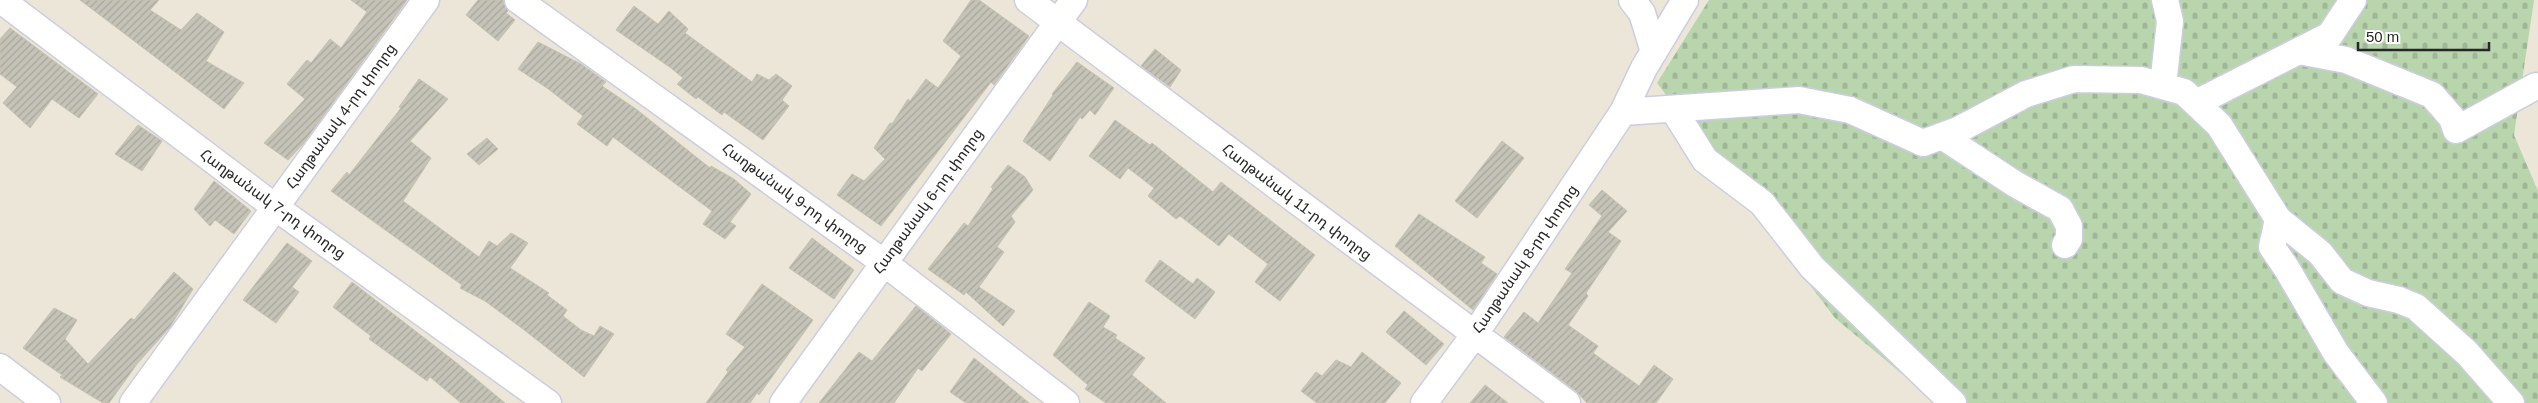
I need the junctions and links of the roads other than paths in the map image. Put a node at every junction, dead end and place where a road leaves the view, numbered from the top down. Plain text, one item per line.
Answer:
1 (1, 0) edge
2 (426, 0) edge
3 (518, 0) edge
4 (1028, 0) edge
5 (1074, 0) edge
6 (1632, 0) edge
7 (1685, 0) edge
8 (2165, 0) edge
9 (2353, 0) edge
10 (1058, 23) junction
11 (2299, 51) junction
12 (1654, 52) junction
13 (2163, 86) junction
14 (2536, 86) dead end
15 (2196, 103) junction
16 (1673, 109) junction
17 (1623, 112) junction
18 (1942, 136) junction
19 (275, 207) junction
20 (2278, 219) junction
21 (2065, 245) dead end
22 (883, 262) junction
23 (1474, 334) junction
24 (0, 367) edge
25 (47, 403) edge
26 (133, 403) edge
27 (548, 403) edge
28 (784, 403) edge
29 (1066, 403) edge
30 (1424, 403) edge
31 (1567, 403) edge
32 (1953, 403) edge
33 (2374, 403) edge
34 (2511, 403) edge

1 - 19 street, Հաղթանակ 7-րդ փողոց
2 - 19 street, Հաղթանակ 4-րդ փողոց
3 - 22 street, Հաղթանակ 9-րդ փողոց
4 - 10 street, Հաղթանակ 11-րդ փողոց
5 - 10 street, Հաղթանակ 6-րդ փողոց
6 - 12 street
7 - 12 street, Հաղթանակ 8-րդ փողոց
8 - 13 street
9 - 11 street
10 - 22 street, Հաղթանակ 6-րդ փողոց
10 - 23 street, Հաղթանակ 11-րդ փողոց
11 - 14 street
11 - 15 street
12 - 17 street, Հաղթանակ 8-րդ փողոց
13 - 15 street
13 - 18 street
15 - 20 street
16 - 17 street
16 - 18 street
16 - 32 street
17 - 23 street, Հաղթանակ 8-րդ փողոց
18 - 21 street
19 - 26 street, Հաղթանակ 4-րդ փողոց
19 - 27 street, Հաղթանակ 7-րդ փողոց
20 - 33 street
20 - 34 street
22 - 28 street, Հաղթանակ 6-րդ փողոց
22 - 29 street, Հաղթանակ 9-րդ փողոց
23 - 30 street, Հաղթանակ 8-րդ փողոց
23 - 31 street, Հաղթանակ 11-րդ փողոց
24 - 25 street

